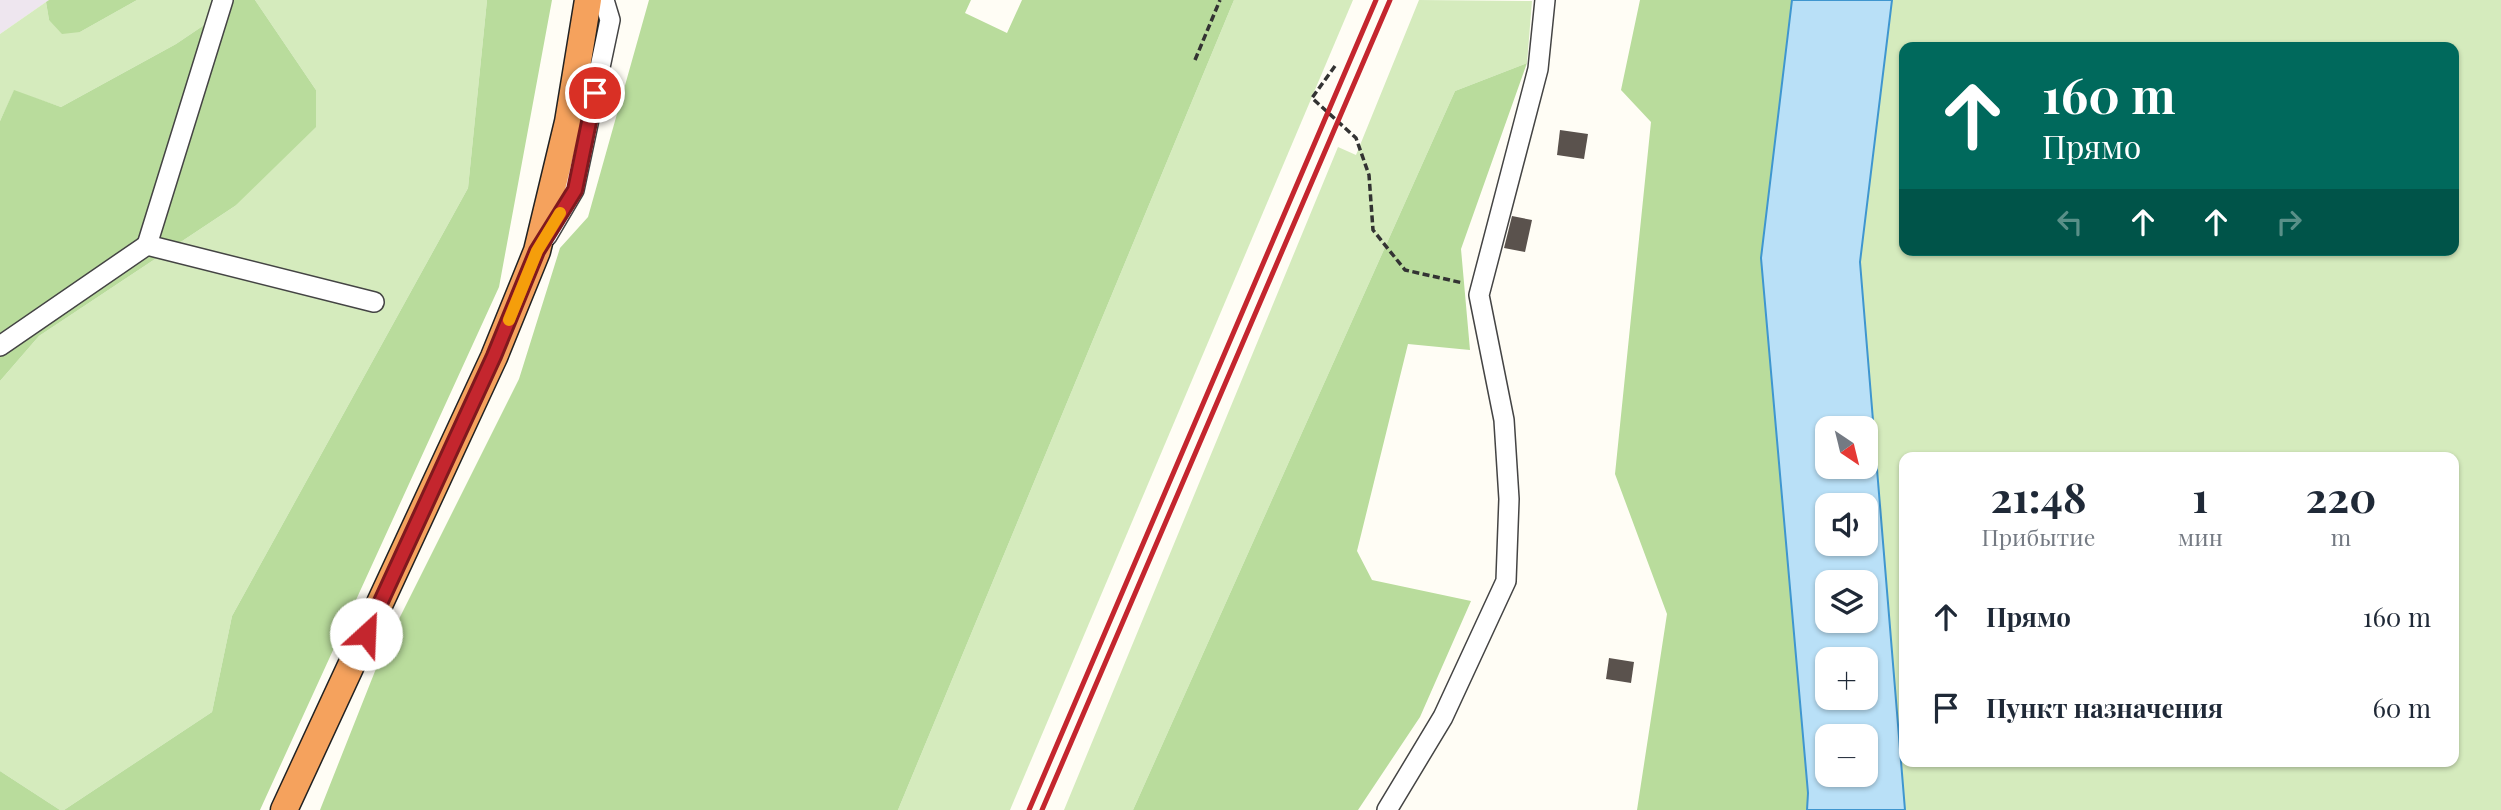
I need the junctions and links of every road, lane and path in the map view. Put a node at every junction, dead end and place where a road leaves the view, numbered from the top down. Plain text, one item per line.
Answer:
1 (223, 0) edge
2 (588, 0) edge
3 (604, 0) edge
4 (1220, 0) edge
5 (1545, 0) edge
6 (1195, 60) dead end
7 (1335, 66) dead end
8 (147, 245) junction
9 (537, 251) junction
10 (1479, 295) junction
11 (374, 302) dead end
12 (0, 346) edge
13 (284, 810) edge
14 (1387, 810) edge

1 - 8 street
2 - 9 highway
3 - 9 street
4 - 6 path
5 - 10 street
7 - 10 path
8 - 11 street
8 - 12 street
9 - 13 highway
10 - 14 street

